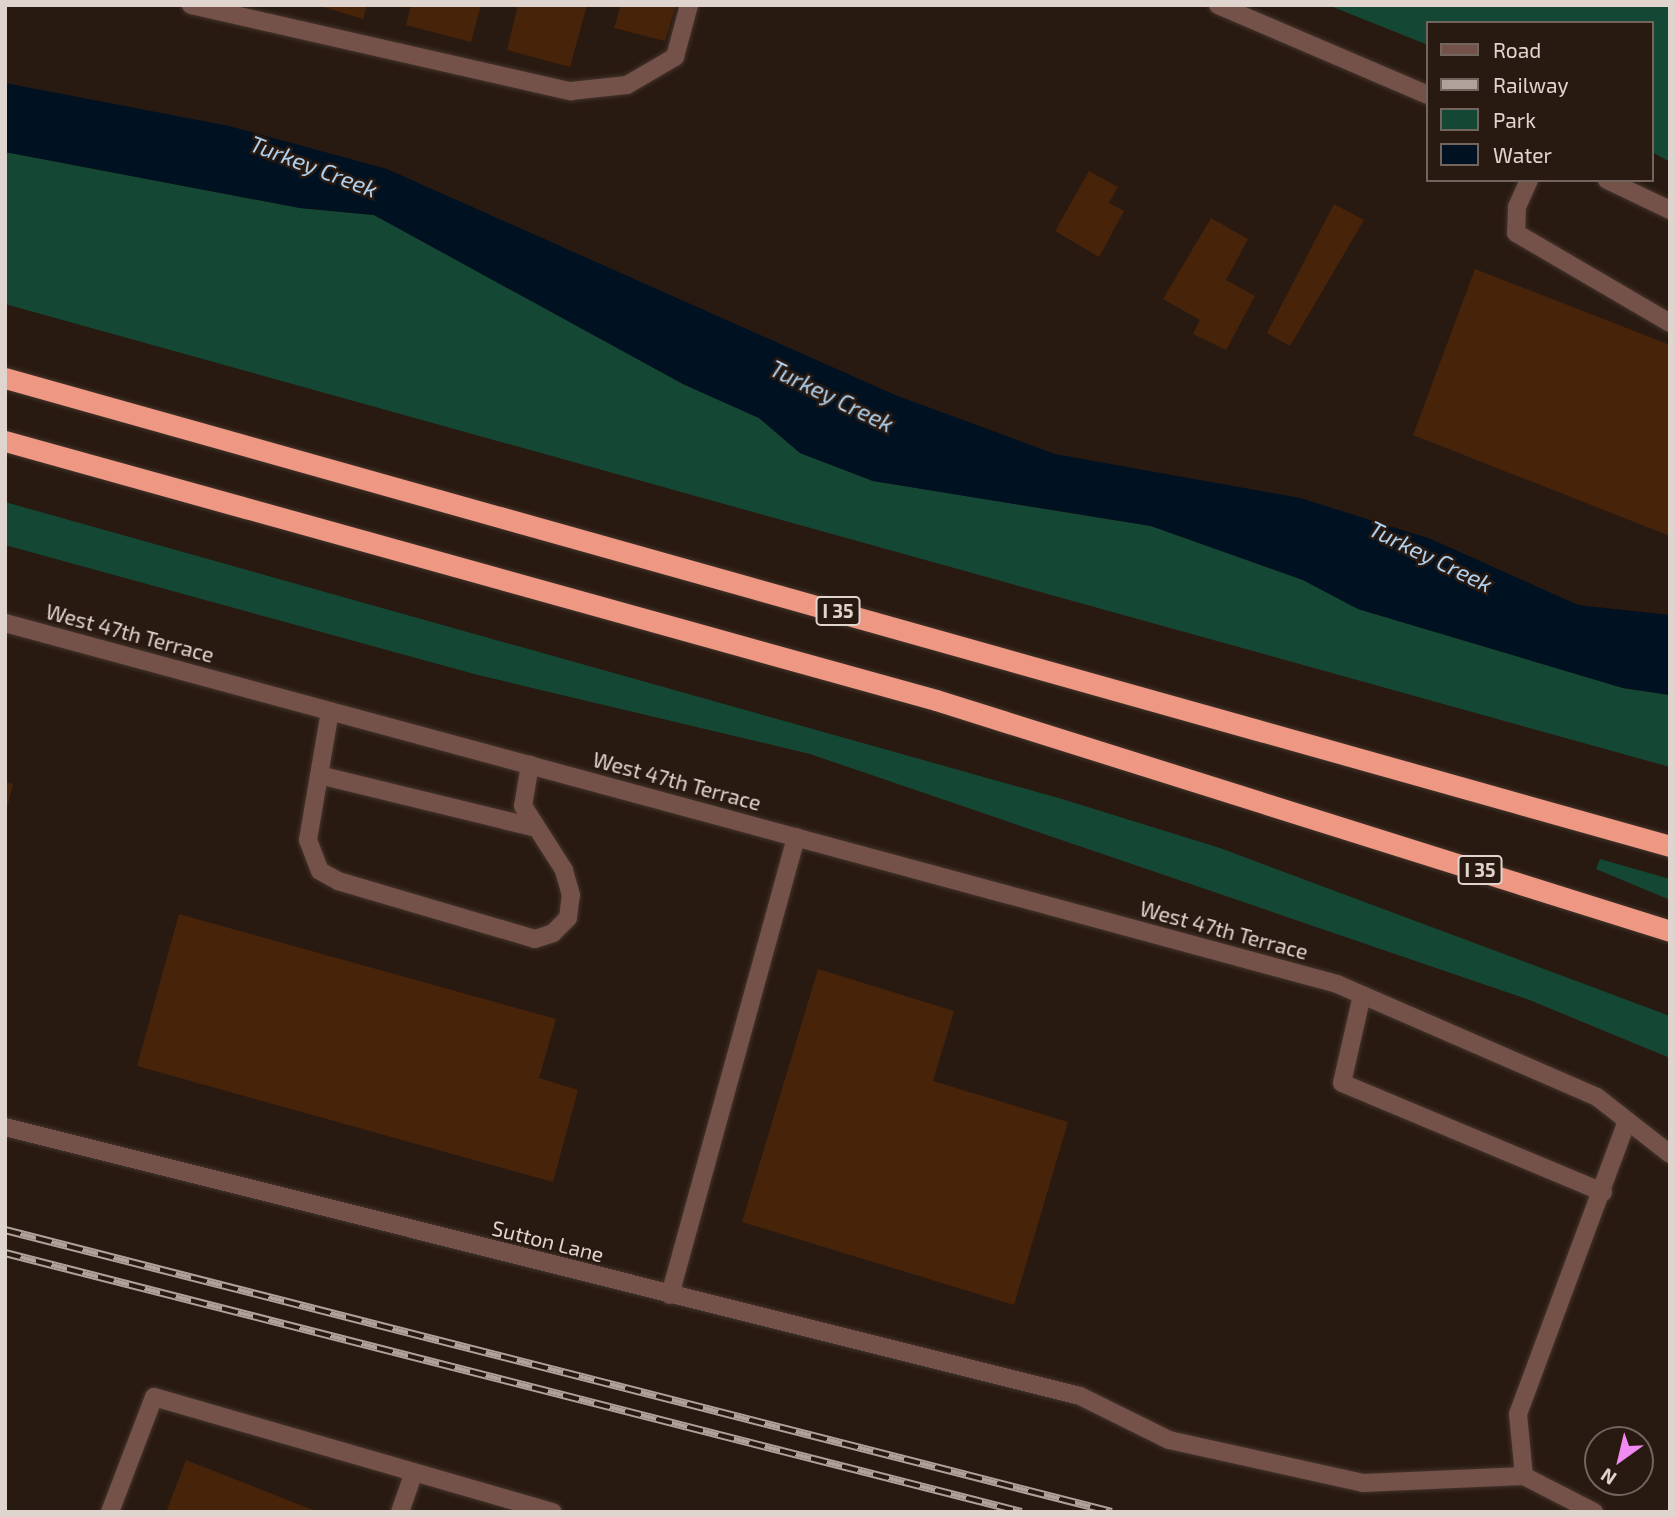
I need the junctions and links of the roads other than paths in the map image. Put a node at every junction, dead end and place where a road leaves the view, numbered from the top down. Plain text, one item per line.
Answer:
1 (191, 5) edge
2 (689, 5) edge
3 (1218, 5) edge
4 (1426, 94) edge
5 (1528, 182) edge
6 (1611, 182) edge
7 (1670, 210) edge
8 (1670, 323) edge
9 (5, 377) edge
10 (5, 441) edge
11 (5, 623) edge
12 (330, 711) junction
13 (530, 765) junction
14 (319, 775) junction
15 (537, 828) junction
16 (796, 837) junction
17 (1670, 846) edge
18 (1670, 931) edge
19 (1362, 995) junction
20 (1627, 1121) junction
21 (5, 1128) edge
22 (1670, 1154) edge
23 (1602, 1192) junction
24 (670, 1295) junction
25 (414, 1472) junction
26 (1524, 1476) junction
27 (110, 1512) edge
28 (400, 1512) edge
29 (553, 1512) edge
30 (1594, 1512) edge

1 - 2 street
3 - 4 street
5 - 8 street
6 - 7 street
9 - 17 highway, I 35
10 - 18 highway, I 35
11 - 12 street, West 47th Terrace
12 - 13 street, West 47th Terrace
12 - 14 street
13 - 15 street
13 - 16 street, West 47th Terrace
14 - 15 street
14 - 15 street
16 - 19 street, West 47th Terrace
16 - 24 street
19 - 20 street, West 47th Terrace
19 - 23 street
20 - 22 street, West 47th Terrace
20 - 23 street
21 - 24 street, Sutton Lane
23 - 26 street
24 - 26 street, Sutton Lane
25 - 27 street
25 - 28 street
25 - 29 street
26 - 30 street

